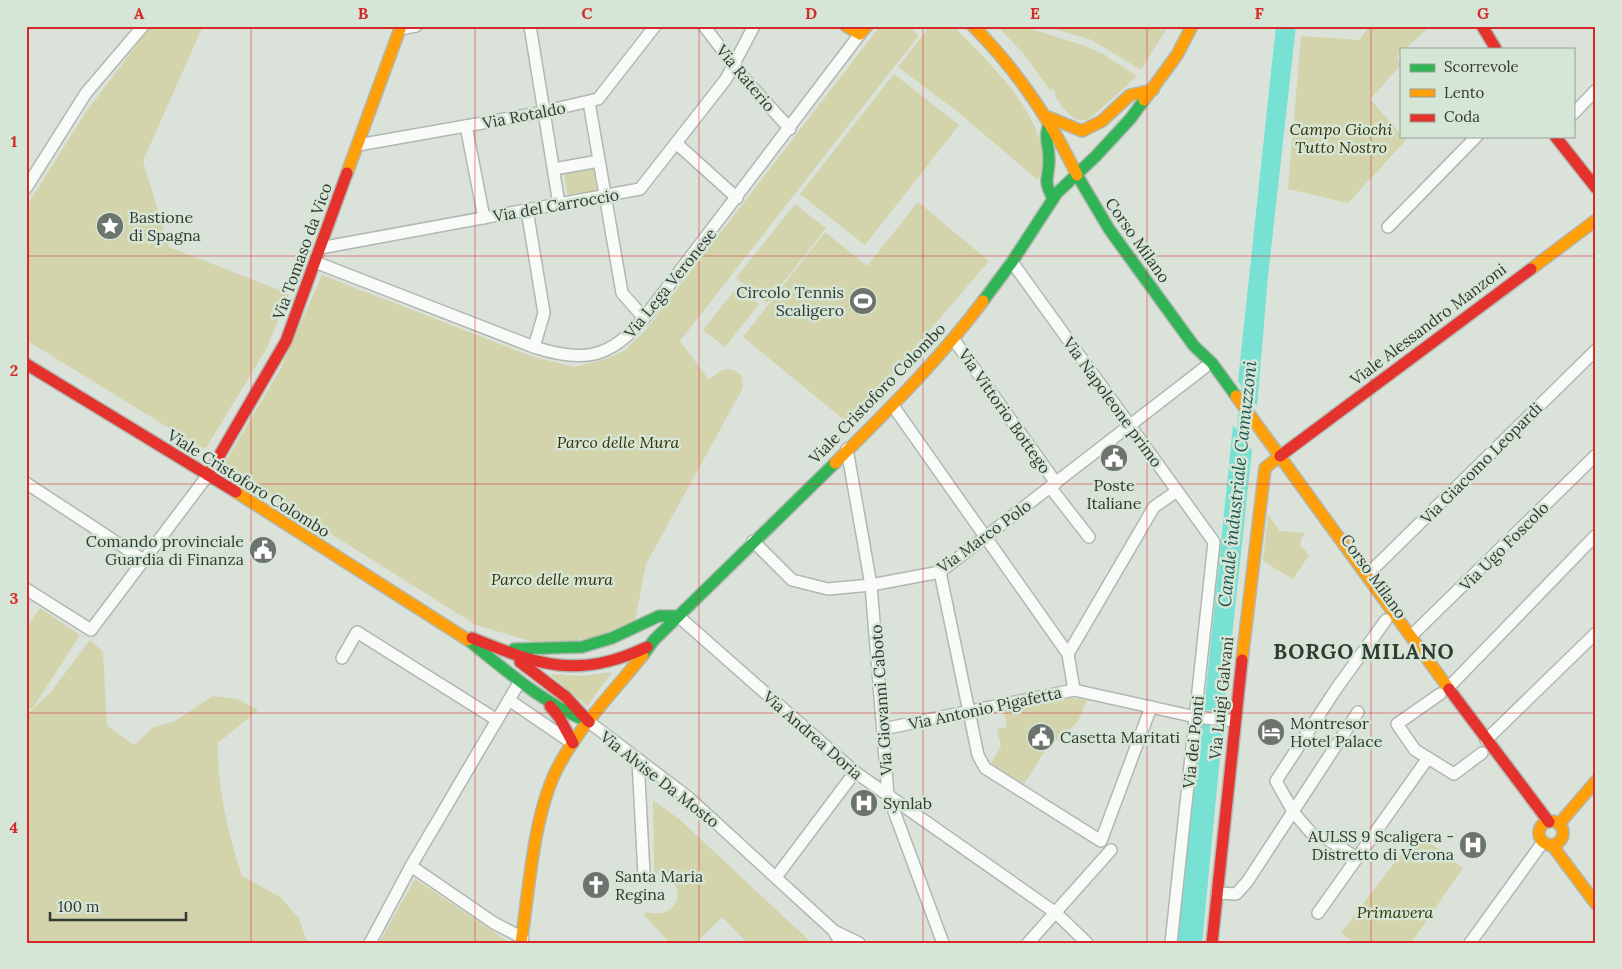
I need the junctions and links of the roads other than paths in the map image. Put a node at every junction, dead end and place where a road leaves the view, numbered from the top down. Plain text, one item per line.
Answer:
1 (143, 26) edge
2 (416, 26) edge
3 (530, 26) edge
4 (655, 26) edge
5 (704, 26) edge
6 (754, 26) edge
7 (974, 26) edge
8 (1192, 26) edge
9 (1482, 26) edge
10 (400, 28) edge
11 (855, 28) edge
12 (1495, 48) edge
13 (735, 66) junction
14 (1152, 90) junction
15 (1596, 90) edge
16 (589, 102) junction
17 (545, 111) junction
18 (1574, 113) edge
19 (1049, 118) junction
20 (466, 126) junction
21 (790, 129) junction
22 (1475, 138) edge
23 (1557, 138) edge
24 (676, 143) junction
25 (358, 145) junction
26 (599, 161) junction
27 (554, 169) junction
28 (1077, 175) junction
29 (26, 188) edge
30 (1596, 188) edge
31 (605, 196) junction
32 (736, 198) junction
33 (1052, 199) junction
34 (559, 204) junction
35 (527, 210) junction
36 (484, 218) junction
37 (1596, 220) edge
38 (1388, 227) dead end
39 (320, 248) junction
40 (315, 262) junction
41 (1012, 262) junction
42 (644, 318) junction
43 (954, 340) junction
44 (1194, 346) junction
45 (534, 347) junction
46 (1596, 350) edge
47 (27, 366) edge
48 (1204, 368) junction
49 (892, 406) junction
50 (1130, 425) junction
51 (847, 449) junction
52 (1596, 455) edge
53 (1276, 458) junction
54 (208, 475) junction
55 (26, 484) edge
56 (1053, 485) junction
57 (1177, 491) junction
58 (1596, 536) edge
59 (986, 537) junction
60 (1089, 537) dead end
61 (752, 541) junction
62 (1214, 542) joint
63 (144, 561) junction
64 (940, 572) junction
65 (1367, 575) junction
66 (871, 585) junction
67 (26, 589) edge
68 (678, 616) junction
69 (1386, 620) junction
70 (454, 630) junction
71 (1596, 632) edge
72 (1411, 636) junction
73 (648, 646) junction
74 (498, 648) junction
75 (1068, 654) junction
76 (342, 658) dead end
77 (520, 681) junction
78 (1074, 690) junction
79 (1444, 691) junction
80 (542, 697) junction
81 (509, 700) junction
82 (1151, 707) junction
83 (969, 712) junction
84 (1358, 712) dead end
85 (1198, 717) junction
86 (497, 720) junction
87 (1232, 721) junction
88 (589, 722) junction
89 (883, 729) junction
90 (1486, 740) junction
91 (572, 743) junction
92 (1482, 752) junction
93 (1428, 758) junction
94 (638, 760) junction
95 (855, 772) junction
96 (1596, 781) edge
97 (888, 795) junction
98 (1294, 813) junction
99 (1549, 825) junction
100 (1552, 842) junction
101 (1111, 850) dead end
102 (1357, 858) junction
103 (411, 866) junction
104 (644, 874) dead end
105 (776, 878) junction
106 (1596, 885) edge
107 (1217, 893) junction
108 (1596, 904) edge
109 (1056, 913) junction
110 (1318, 913) dead end
111 (833, 930) junction
112 (522, 941) edge
113 (370, 943) edge
114 (841, 943) edge
115 (859, 943) edge
116 (943, 943) edge
117 (1028, 943) edge
118 (1087, 943) edge
119 (1171, 943) edge
120 (1212, 943) edge
121 (1470, 943) edge

1 - 29 street
2 - 10 street
3 - 17 street
4 - 16 street, Via Rotaldo
5 - 13 street, Via Raterio
6 - 13 street, Via del Carroccio
7 - 19 street, Corso Milano
8 - 14 street, Viale Cristoforo Colombo
9 - 12 street
10 - 25 street, Via Tomaso da Vico
11 - 21 street, Via Lega Veronese
13 - 21 street, Via Raterio
13 - 24 street, Via del Carroccio
14 - 19 street
14 - 28 street, Viale Cristoforo Colombo
15 - 18 street
16 - 17 street, Via Rotaldo
16 - 26 street
17 - 20 street, Via Rotaldo
17 - 27 street
19 - 28 street, Corso Milano
19 - 33 street
20 - 25 street, Via Rotaldo
20 - 36 street
21 - 32 street, Via Lega Veronese
22 - 38 street
23 - 30 street
24 - 31 street, Via del Carroccio
24 - 32 street
25 - 39 street, Via Tomaso da Vico
26 - 27 street
26 - 31 street
27 - 34 street
28 - 33 street, Viale Cristoforo Colombo
28 - 44 street, Corso Milano
31 - 34 street, Via del Carroccio
31 - 42 street
32 - 42 street, Via Lega Veronese
33 - 41 street, Viale Cristoforo Colombo
34 - 35 street, Via del Carroccio
35 - 36 street, Via del Carroccio
35 - 45 street
36 - 39 street, Via del Carroccio
37 - 53 street, Viale Alessandro Manzoni
39 - 40 street, Via Tomaso da Vico
40 - 45 street, Via Lega Veronese
40 - 54 street, Via Tomaso da Vico
41 - 43 street, Viale Cristoforo Colombo
41 - 50 street, Via Napoleone primo
42 - 45 street, Via Lega Veronese
43 - 49 street, Viale Cristoforo Colombo
43 - 56 street, Via Vittorio Bottego
44 - 48 street, Corso Milano
44 - 53 street, Corso Milano
46 - 65 street, Via Giacomo Leopardi
47 - 54 street, Viale Cristoforo Colombo
48 - 50 street, Via Marco Polo
48 - 53 street, Corso Milano
49 - 51 street, Viale Cristoforo Colombo
49 - 59 street
50 - 56 street, Via Marco Polo
50 - 57 street, Via Napoleone primo
51 - 61 street, Viale Cristoforo Colombo
51 - 66 street, Via Giovanni Caboto
52 - 72 street, Via Ugo Foscolo
53 - 65 street, Corso Milano
53 - 69 street, Corso Milano
53 - 87 street, Via Luigi Galvani
54 - 63 street
54 - 70 street, Viale Cristoforo Colombo
55 - 63 street
56 - 59 street, Via Marco Polo
56 - 60 street
57 - 62 street, Via Napoleone primo
57 - 75 street
58 - 79 street
59 - 64 street, Via Marco Polo
59 - 75 street
61 - 66 street, Via Marco Polo
61 - 68 street, Viale Cristoforo Colombo
62 - 85 street, Via dei Ponti
63 - 67 street
64 - 66 street, Via Marco Polo
64 - 83 street
65 - 72 street, Corso Milano
66 - 89 street, Via Giovanni Caboto
68 - 73 street, Viale Cristoforo Colombo
68 - 74 street, Viale Cristoforo Colombo
68 - 95 street, Via Andrea Doria
69 - 79 street, Corso Milano
69 - 98 street
70 - 74 street, Viale Cristoforo Colombo
70 - 77 street, Viale Cristoforo Colombo
71 - 90 street
72 - 79 street, Corso Milano
73 - 74 street, Viale Cristoforo Colombo
73 - 88 street, Viale Cristoforo Colombo
74 - 88 street, Viale Cristoforo Colombo
75 - 78 street
76 - 86 street
77 - 80 street, Viale Cristoforo Colombo
77 - 81 street
78 - 82 street, Via Antonio Pigafetta
78 - 83 street, Via Antonio Pigafetta
79 - 90 street, Corso Milano
79 - 92 street, Corso Milano
79 - 93 street
80 - 88 street, Viale Cristoforo Colombo
80 - 91 street, Viale Cristoforo Colombo
81 - 86 street
81 - 91 street
82 - 83 street
82 - 85 street, Via Antonio Pigafetta
83 - 89 street, Via Antonio Pigafetta
84 - 98 street
85 - 87 street, Via Antonio Pigafetta
85 - 119 street, Via dei Ponti
86 - 103 street
87 - 107 street, Via Luigi Galvani
88 - 91 street
88 - 94 street, Via Alvise Da Mosto
89 - 97 street, Via Giovanni Caboto
90 - 99 street, Corso Milano
91 - 112 street
92 - 93 street
92 - 99 street, Corso Milano
93 - 102 street
94 - 104 street
94 - 105 street, Via Alvise Da Mosto
95 - 97 street, Via Andrea Doria
95 - 105 street
96 - 99 street
97 - 109 street, Via Andrea Doria
97 - 116 street, Via Giovanni Caboto
98 - 102 street
98 - 107 street
99 - 100 street
99 - 100 street
100 - 106 street
100 - 108 street
100 - 121 street
101 - 109 street
102 - 110 street
103 - 112 street
103 - 113 street
105 - 111 street, Via Alvise Da Mosto
107 - 120 street, Via Luigi Galvani
109 - 117 street
109 - 118 street, Via Andrea Doria
111 - 114 street, Via Alvise Da Mosto
111 - 115 street, Via Alvise Da Mosto

